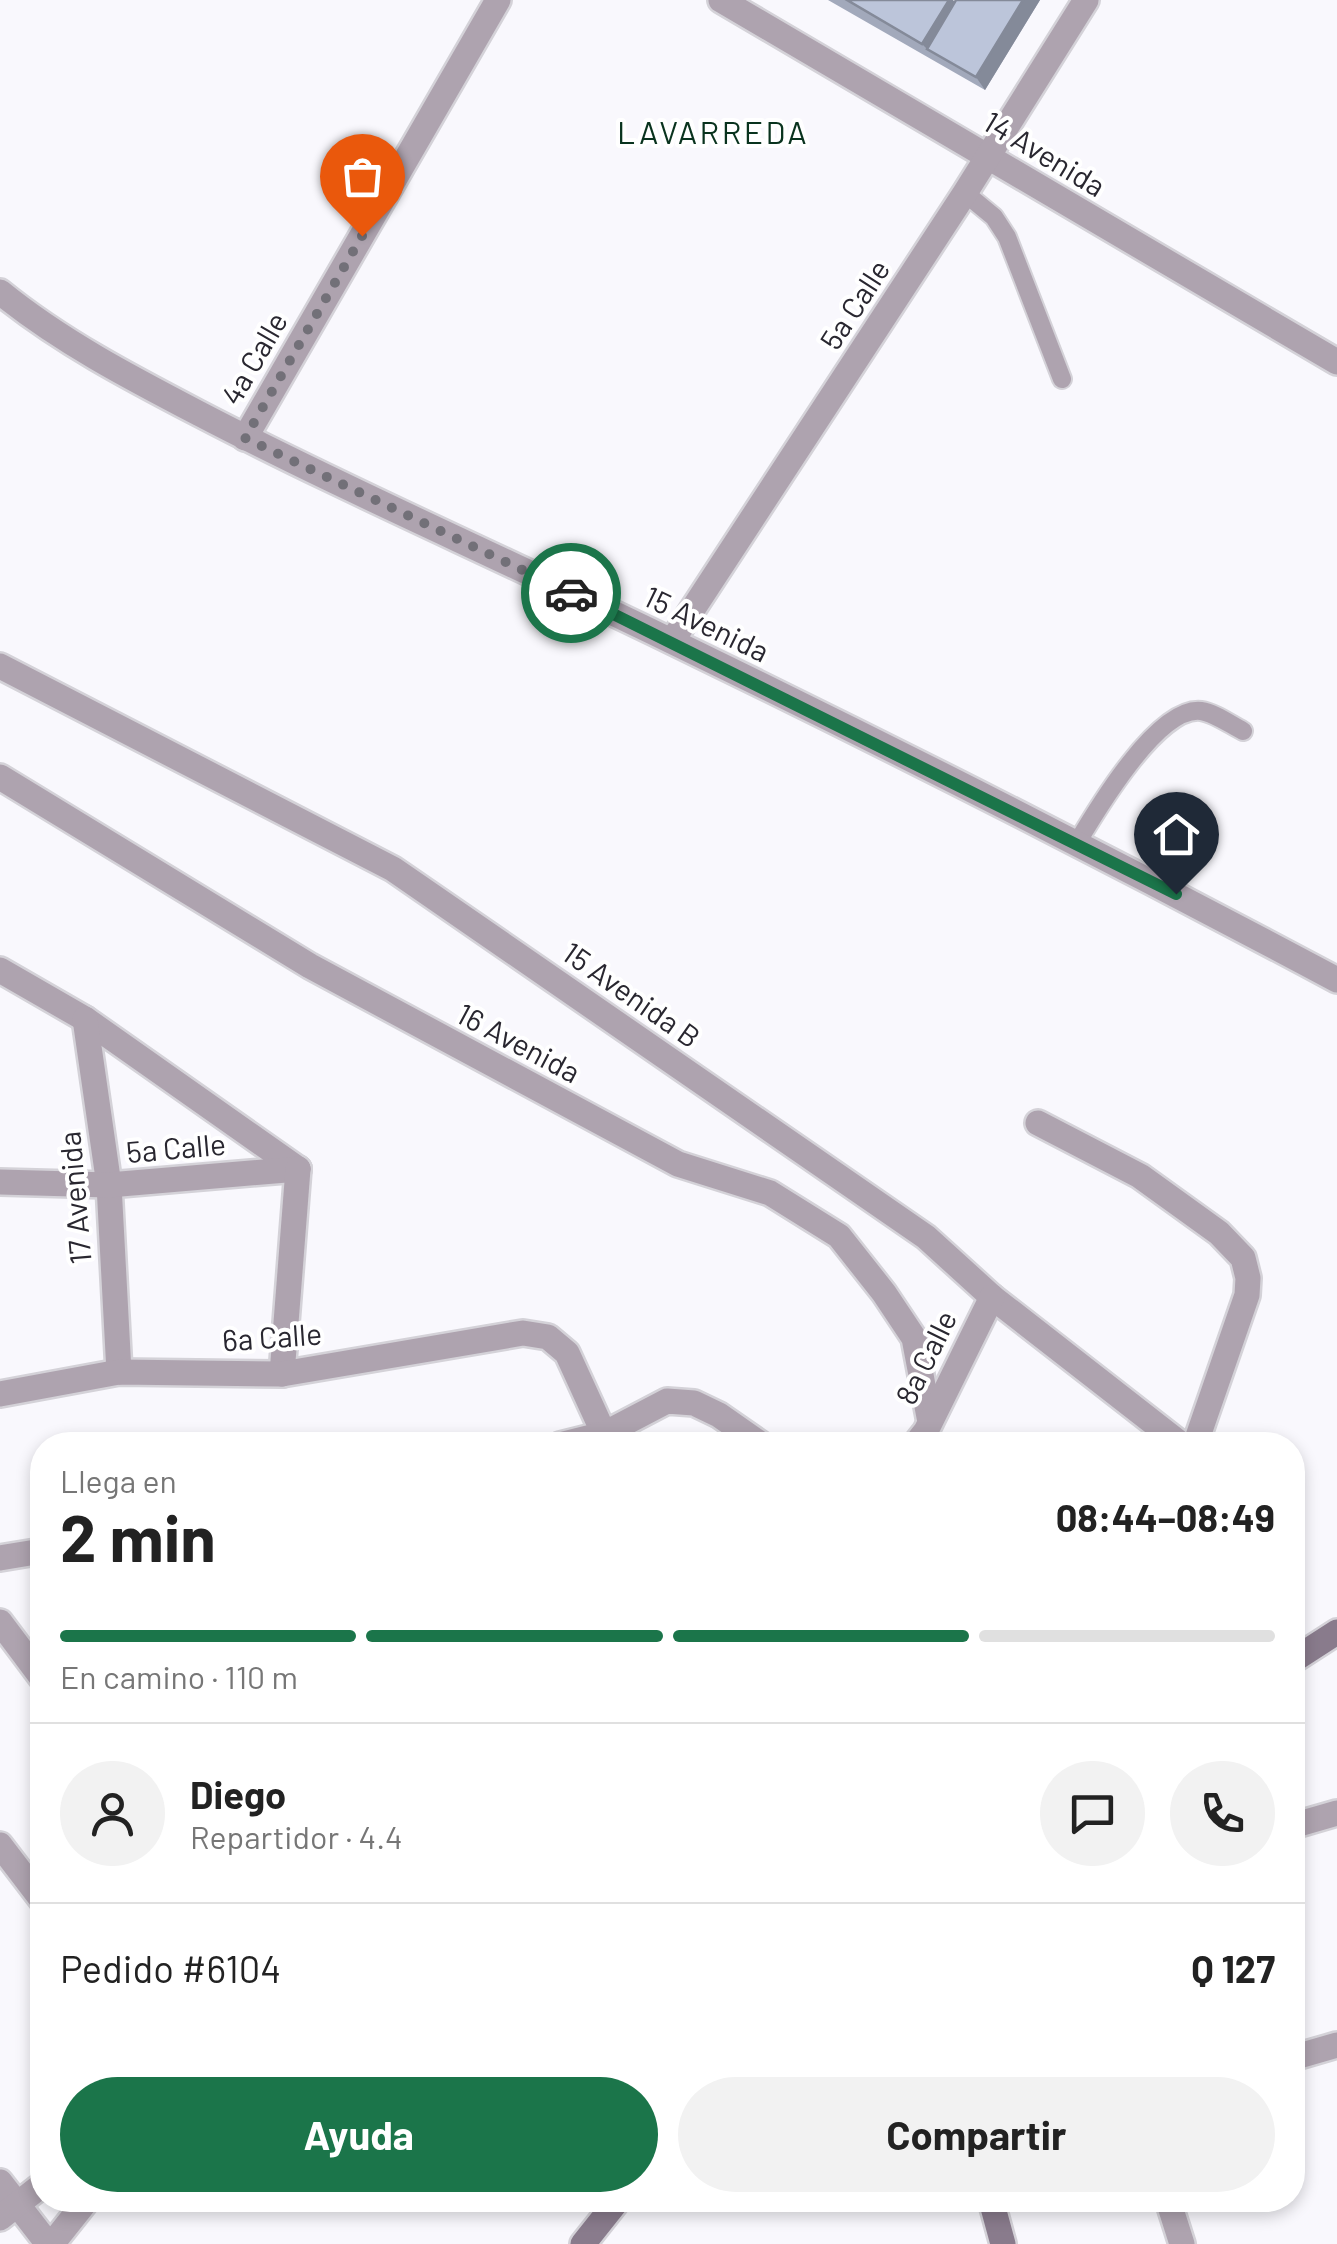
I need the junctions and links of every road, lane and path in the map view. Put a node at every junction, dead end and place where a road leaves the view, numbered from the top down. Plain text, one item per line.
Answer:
1 (498, 0) edge
2 (721, 0) edge
3 (1086, 0) edge
4 (988, 157) junction
5 (965, 193) junction
6 (0, 292) edge
7 (1337, 362) edge
8 (1062, 379) dead end
9 (245, 438) junction
10 (672, 641) junction
11 (0, 666) edge
12 (1243, 731) dead end
13 (0, 777) edge
14 (1077, 843) junction
15 (0, 970) edge
16 (1337, 980) edge
17 (85, 1019) junction
18 (1038, 1124) dead end
19 (298, 1169) junction
20 (0, 1182) edge
21 (110, 1185) junction
22 (992, 1297) junction
23 (118, 1372) junction
24 (282, 1374) junction
25 (0, 1394) edge
26 (605, 1432) edge
27 (618, 1432) edge
28 (744, 1432) edge
29 (928, 1432) edge
30 (929, 1432) edge
31 (1165, 1432) edge
32 (1199, 1432) edge
33 (30, 1552) edge
34 (0, 1558) edge
35 (0, 1622) edge
36 (1337, 1632) edge
37 (1305, 1652) edge
38 (30, 1662) edge
39 (1337, 1813) edge
40 (1305, 1822) edge
41 (0, 1844) edge
42 (30, 1884) edge
43 (1337, 2045) edge
44 (1305, 2054) edge
45 (0, 2182) edge
46 (30, 2194) edge
47 (8, 2211) edge
48 (78, 2212) edge
49 (608, 2212) edge
50 (994, 2212) edge
51 (1172, 2212) edge
52 (50, 2244) edge
53 (583, 2244) edge
54 (1003, 2244) edge
55 (1182, 2244) edge

1 - 9 street, 4a Calle
2 - 4 street, 14 Avenida
3 - 4 street, 5a Calle
4 - 5 street, 5a Calle
4 - 7 street, 14 Avenida
5 - 8 lane
5 - 10 street, 5a Calle
6 - 9 street, 15 Avenida
9 - 10 street, 15 Avenida
10 - 14 street, 15 Avenida
11 - 22 street, 15 Avenida B
12 - 14 lane
13 - 29 street, 16 Avenida
14 - 16 street, 15 Avenida
15 - 17 street
17 - 19 street
17 - 21 street, 17 Avenida
18 - 32 street
19 - 21 street, 5a Calle
19 - 24 street
20 - 21 street, 5a Calle
21 - 23 street, 17 Avenida
22 - 30 street, 8a Calle
22 - 31 street, 15 Avenida B
23 - 24 street, 6a Calle
23 - 25 street, 6a Calle
24 - 26 street, 6a Calle
27 - 28 street
33 - 34 street
35 - 38 street
36 - 37 main road
39 - 40 street
41 - 42 street
43 - 44 street
45 - 47 street
46 - 47 street
47 - 52 street
48 - 52 street
49 - 53 main road
50 - 54 main road
51 - 55 street

